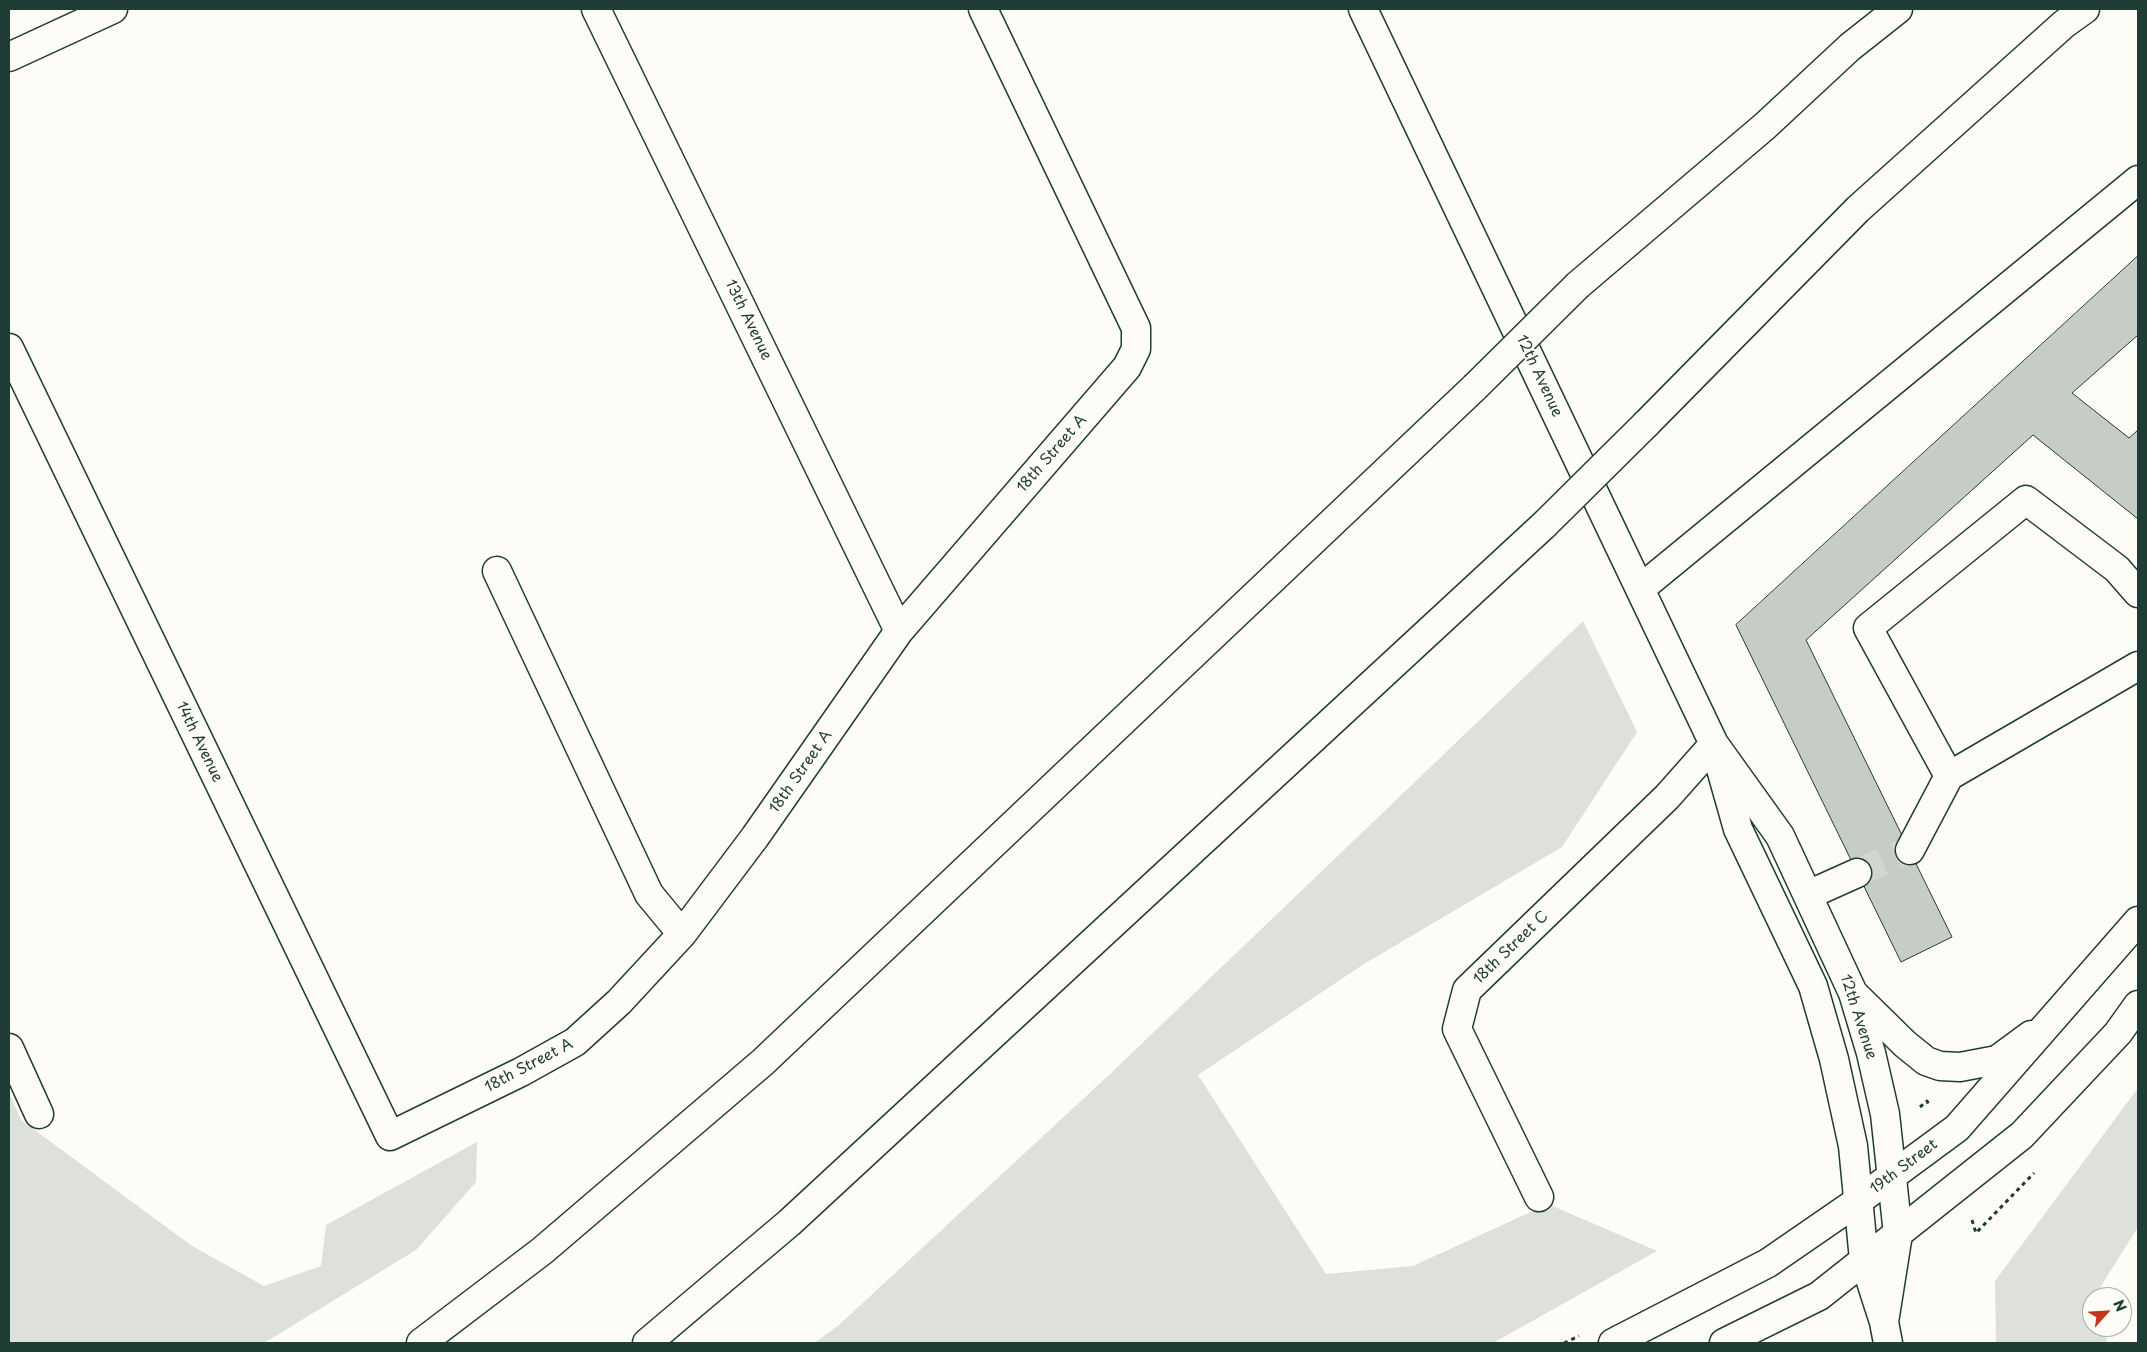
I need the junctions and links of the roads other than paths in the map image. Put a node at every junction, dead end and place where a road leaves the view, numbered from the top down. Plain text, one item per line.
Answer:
1 (113, 9) edge
2 (596, 9) edge
3 (983, 9) edge
4 (1363, 9) edge
5 (1898, 9) edge
6 (2096, 9) edge
7 (2075, 16) edge
8 (9, 57) edge
9 (2138, 180) edge
10 (9, 348) edge
11 (2128, 569) edge
12 (497, 571) dead end
13 (1640, 589) junction
14 (2138, 593) edge
15 (900, 630) junction
16 (2138, 666) edge
17 (1714, 744) junction
18 (1949, 776) junction
19 (1910, 850) tunnel mouth
20 (1857, 873) tunnel mouth
21 (1808, 894) junction
22 (2138, 921) edge
23 (682, 934) junction
24 (1853, 993) junction
25 (2138, 1005) edge
26 (2056, 1016) junction
27 (9, 1048) edge
28 (39, 1114) dead end
29 (390, 1136) joint
30 (1891, 1177) junction
31 (1539, 1197) dead end
32 (1858, 1201) junction
33 (1898, 1234) junction
34 (1864, 1260) junction
35 (1886, 1333) edge
36 (421, 1343) edge
37 (647, 1343) edge
38 (1613, 1343) edge
39 (1724, 1343) edge

1 - 8 main road
2 - 15 main road, 13th Avenue
3 - 15 main road, 18th Street A
4 - 13 main road, 12th Avenue
5 - 36 main road, bridge
6 - 7 main road
7 - 37 main road, bridge
9 - 13 main road
10 - 29 main road, 14th Avenue
11 - 14 main road
11 - 18 main road
12 - 23 main road
13 - 17 main road, 12th Avenue
15 - 23 main road, 18th Street A
16 - 18 main road
17 - 21 main road, 12th Avenue
17 - 31 main road, 18th Street C
17 - 32 main road, 12th Avenue
18 - 19 main road
20 - 21 main road
21 - 24 main road, 12th Avenue
22 - 26 main road, 19th Street
23 - 29 main road, 18th Street A
24 - 26 main road
24 - 30 main road, 12th Avenue
25 - 33 main road
26 - 30 main road, 19th Street
27 - 28 main road
30 - 32 main road, 19th Street
30 - 33 main road, 12th Avenue
32 - 34 main road, 12th Avenue
32 - 38 main road, 19th Street
33 - 34 main road
33 - 35 main road, 12th Avenue
34 - 35 main road, 12th Avenue
34 - 39 main road

